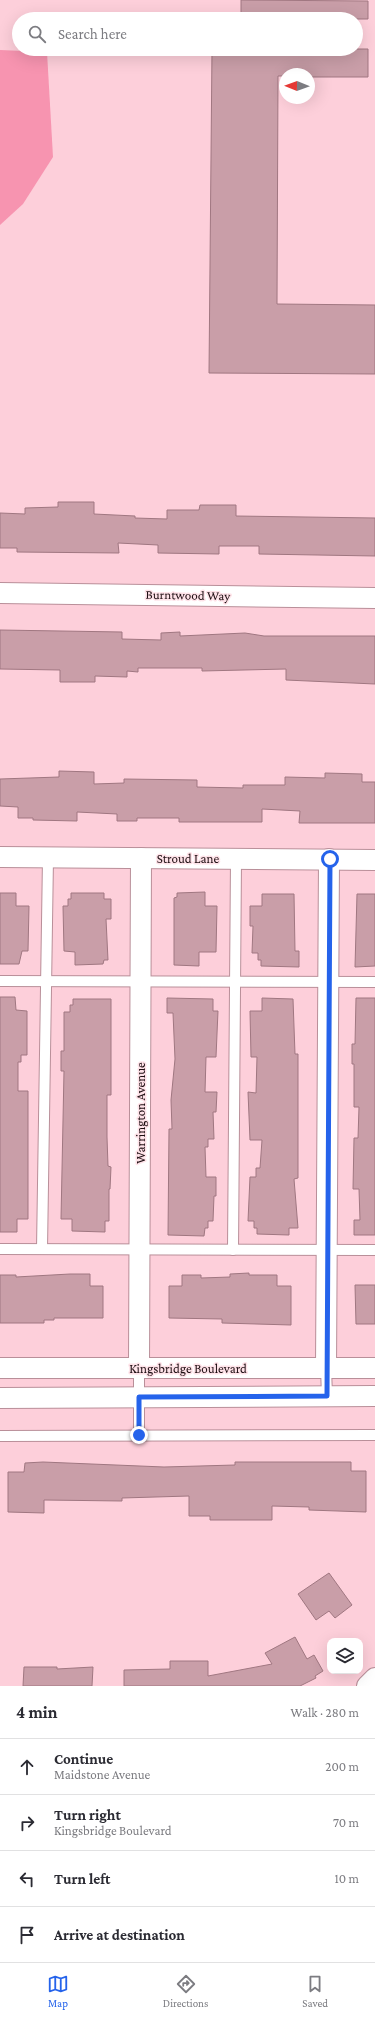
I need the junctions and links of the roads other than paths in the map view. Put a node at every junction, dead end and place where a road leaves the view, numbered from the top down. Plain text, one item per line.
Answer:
1 (0, 593) edge
2 (375, 598) edge
3 (0, 857) edge
4 (48, 858) junction
5 (141, 858) junction
6 (236, 859) junction
7 (330, 859) junction
8 (375, 860) edge
9 (0, 981) edge
10 (46, 982) junction
11 (140, 982) junction
12 (235, 982) junction
13 (329, 982) junction
14 (375, 982) edge
15 (0, 1249) edge
16 (42, 1249) junction
17 (139, 1249) junction
18 (233, 1250) junction
19 (327, 1250) junction
20 (375, 1250) edge
21 (0, 1368) edge
22 (139, 1368) junction
23 (326, 1368) junction
24 (375, 1368) edge
25 (327, 1396) junction
26 (375, 1396) edge
27 (139, 1397) junction
28 (0, 1398) edge
29 (139, 1435) junction
30 (375, 1435) edge
31 (0, 1436) edge
32 (375, 1678) edge
33 (367, 1686) edge

1 - 2 street, Burntwood Way
3 - 4 street, Stroud Lane
4 - 5 street, Stroud Lane
4 - 10 lane
5 - 6 street, Stroud Lane
5 - 11 street, Warrington Avenue
6 - 7 street, Stroud Lane
6 - 12 lane
7 - 8 street, Stroud Lane
7 - 13 street
9 - 10 lane
10 - 11 lane
10 - 16 lane
11 - 12 lane
11 - 17 street, Warrington Avenue
12 - 13 lane
12 - 18 lane
13 - 14 lane
13 - 19 street
15 - 16 lane
16 - 17 lane
17 - 18 lane
17 - 22 street, Warrington Avenue
18 - 19 lane
19 - 20 lane
19 - 23 street
21 - 22 street, Kingsbridge Boulevard
22 - 23 street, Kingsbridge Boulevard
22 - 27 lane
23 - 24 street, Kingsbridge Boulevard
23 - 25 lane
25 - 26 street
25 - 27 street
27 - 28 street
27 - 29 lane
29 - 30 lane
29 - 31 lane
32 - 33 street

